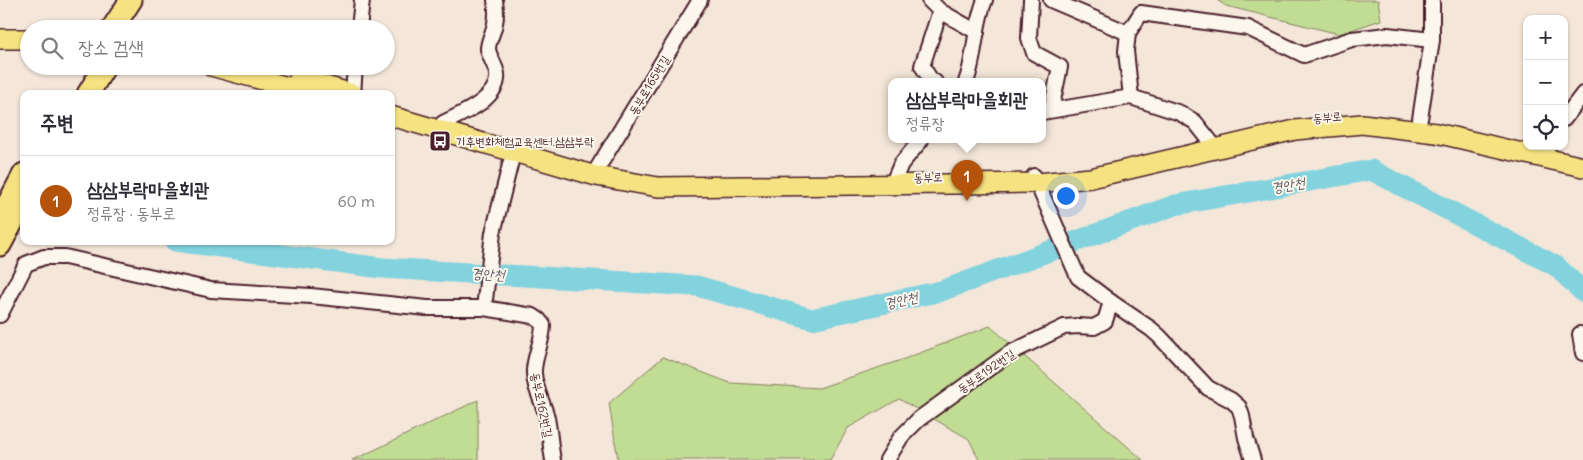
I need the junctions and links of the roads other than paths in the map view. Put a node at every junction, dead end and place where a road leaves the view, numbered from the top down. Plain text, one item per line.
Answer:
1 (130, 0) edge
2 (147, 0) edge
3 (362, 0) edge
4 (495, 0) edge
5 (700, 0) edge
6 (929, 0) edge
7 (985, 0) edge
8 (1031, 0) edge
9 (1052, 0) edge
10 (1432, 0) edge
11 (940, 11) junction
12 (118, 20) edge
13 (134, 20) edge
14 (360, 20) edge
15 (977, 32) junction
16 (1128, 33) junction
17 (0, 38) edge
18 (20, 39) edge
19 (1432, 40) junction
20 (0, 48) edge
21 (20, 48) edge
22 (84, 75) edge
23 (100, 75) edge
24 (245, 75) edge
25 (289, 75) edge
26 (354, 75) edge
27 (930, 78) edge
28 (968, 78) edge
29 (74, 90) edge
30 (90, 90) edge
31 (299, 90) edge
32 (340, 90) edge
33 (353, 90) edge
34 (1583, 94) edge
35 (1131, 97) junction
36 (395, 107) edge
37 (1046, 111) edge
38 (1568, 114) edge
39 (395, 117) edge
40 (1420, 119) junction
41 (443, 123) junction
42 (1211, 142) junction
43 (1523, 142) edge
44 (919, 143) edge
45 (514, 148) junction
46 (1558, 150) edge
47 (1583, 156) edge
48 (1583, 167) edge
49 (597, 169) junction
50 (895, 178) junction
51 (1036, 180) junction
52 (20, 182) edge
53 (20, 208) edge
54 (0, 219) edge
55 (0, 245) edge
56 (1111, 302) junction
57 (484, 308) junction
58 (0, 315) edge
59 (1580, 334) dead end
60 (1583, 353) edge
61 (553, 460) edge
62 (888, 460) edge
63 (1253, 460) edge

1 - 12 highway
2 - 13 highway
3 - 14 street
4 - 41 street
5 - 49 street, 동부로165번길
6 - 11 street
7 - 15 street
8 - 37 street
9 - 16 street
10 - 19 street
11 - 15 street
11 - 27 street
15 - 28 street
16 - 19 street
16 - 35 street
17 - 18 main road
19 - 40 street
20 - 21 main road
22 - 29 highway
23 - 30 highway
24 - 31 main road
25 - 32 main road
26 - 33 street
34 - 38 street
35 - 37 street
35 - 42 street
36 - 41 main road, 동부로
39 - 45 main road
40 - 42 main road, 동부로
40 - 43 main road, 동부로
41 - 45 main road, 동부로
42 - 51 main road, 동부로
44 - 50 street
45 - 49 main road, 동부로
45 - 51 main road
45 - 57 street
46 - 47 main road
48 - 51 main road
49 - 50 main road, 동부로
50 - 51 main road, 동부로
51 - 56 street
52 - 54 highway
53 - 55 highway
56 - 62 street, 동부로192번길
56 - 63 street
57 - 58 street
57 - 61 street, 동부로162번길
59 - 60 street

